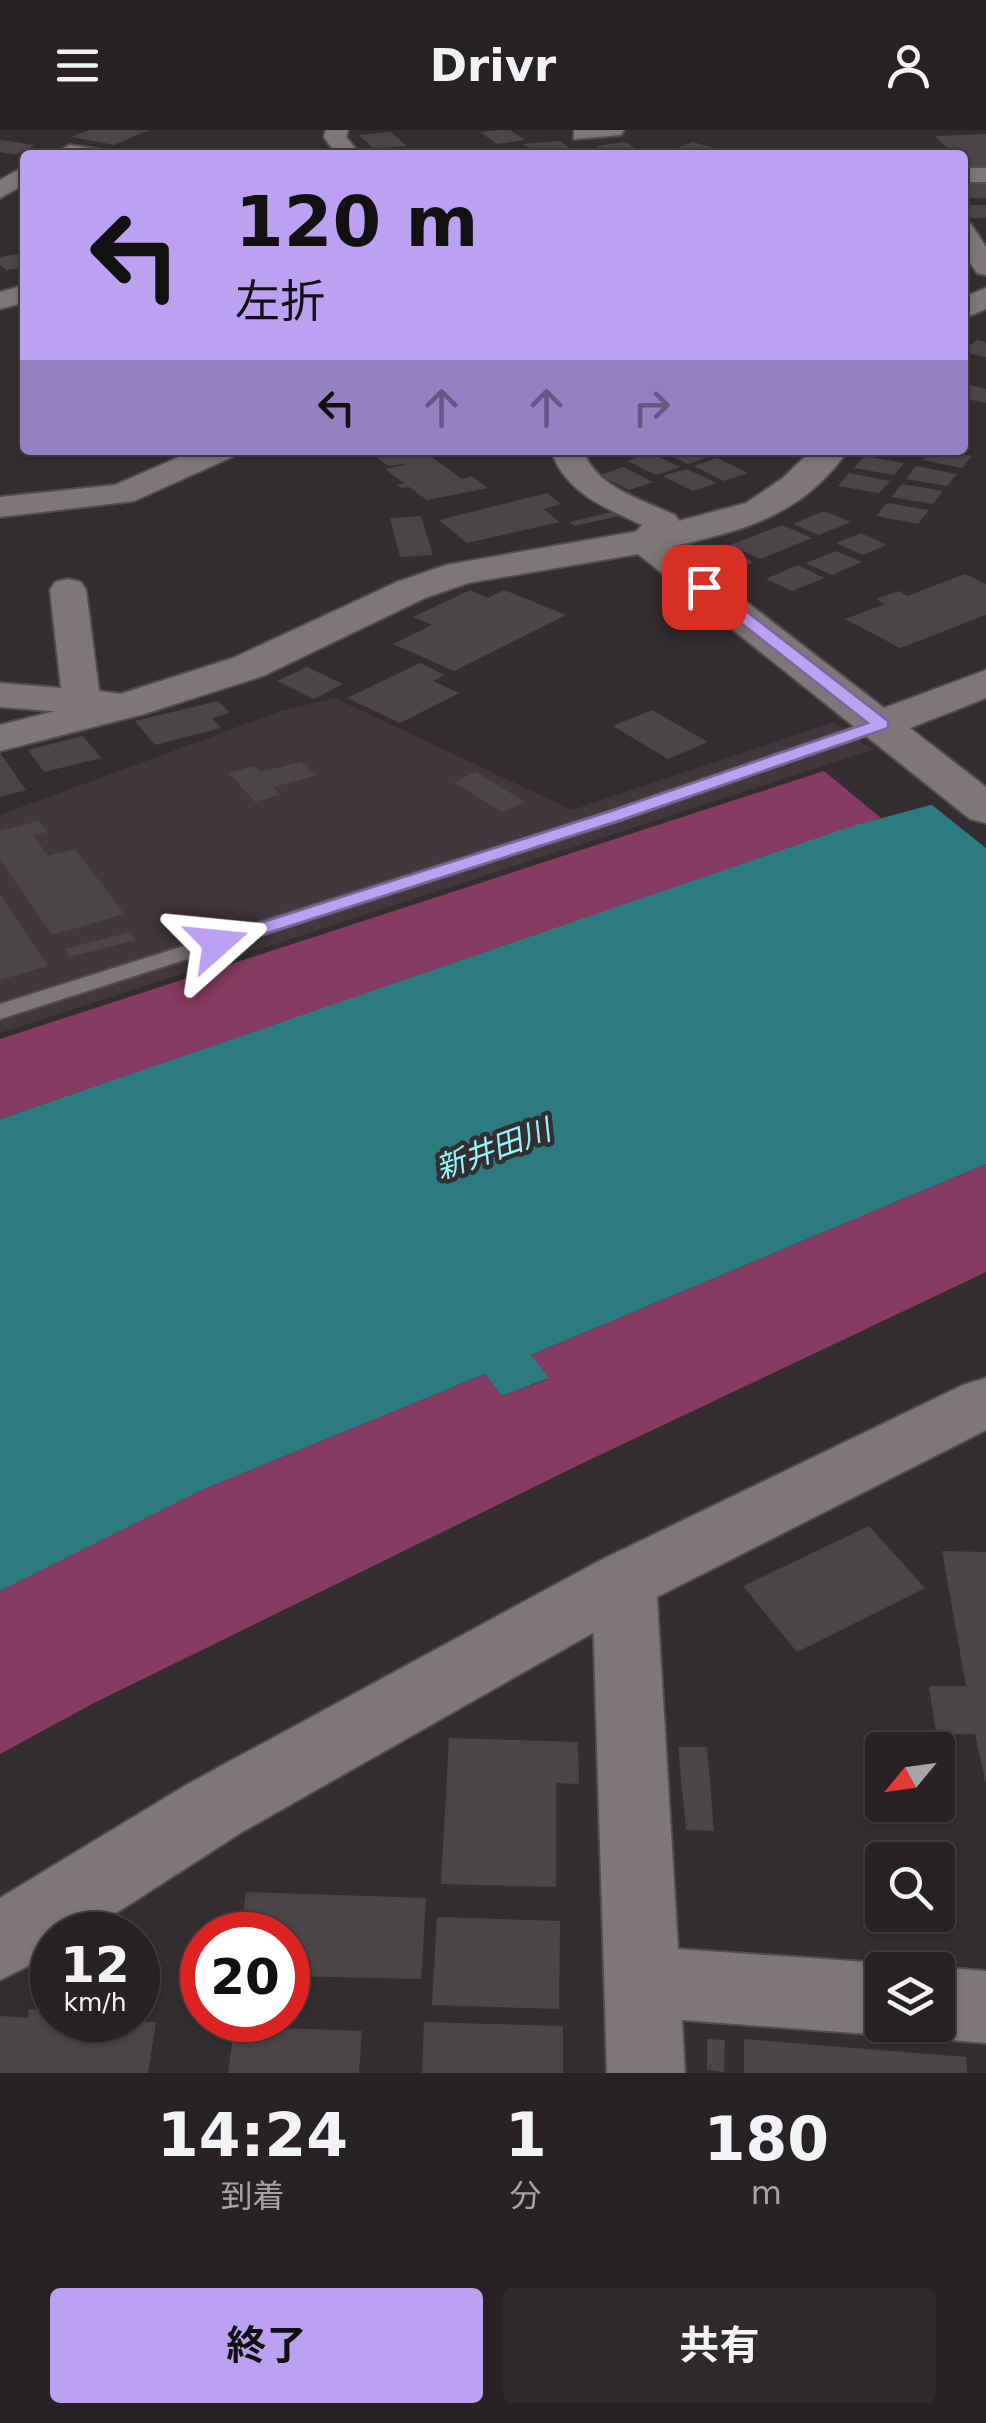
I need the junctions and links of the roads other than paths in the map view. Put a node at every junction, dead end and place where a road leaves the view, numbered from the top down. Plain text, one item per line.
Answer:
1 (613, 130) edge
2 (584, 140) edge
3 (20, 176) edge
4 (0, 192) edge
5 (968, 238) edge
6 (986, 267) edge
7 (211, 455) edge
8 (568, 455) edge
9 (826, 455) edge
10 (0, 507) edge
11 (646, 541) junction
12 (68, 590) dead end
13 (986, 683) edge
14 (0, 694) edge
15 (81, 699) junction
16 (129, 705) junction
17 (896, 737) junction
18 (0, 738) edge
19 (986, 810) edge
20 (0, 1012) edge
21 (986, 1402) edge
22 (624, 1581) junction
23 (0, 1942) edge
24 (644, 1982) junction
25 (865, 1999) edge
26 (955, 2005) edge
27 (986, 2007) edge
28 (646, 2073) edge

1 - 2 street
3 - 4 street
5 - 6 street
7 - 10 street
8 - 11 street
9 - 11 street
11 - 16 street
11 - 17 street
12 - 15 street
13 - 17 street
14 - 15 street
15 - 16 street
16 - 18 street
17 - 19 street
17 - 20 lane
21 - 22 street
22 - 23 street
22 - 24 street
24 - 25 street
24 - 28 street
26 - 27 street

